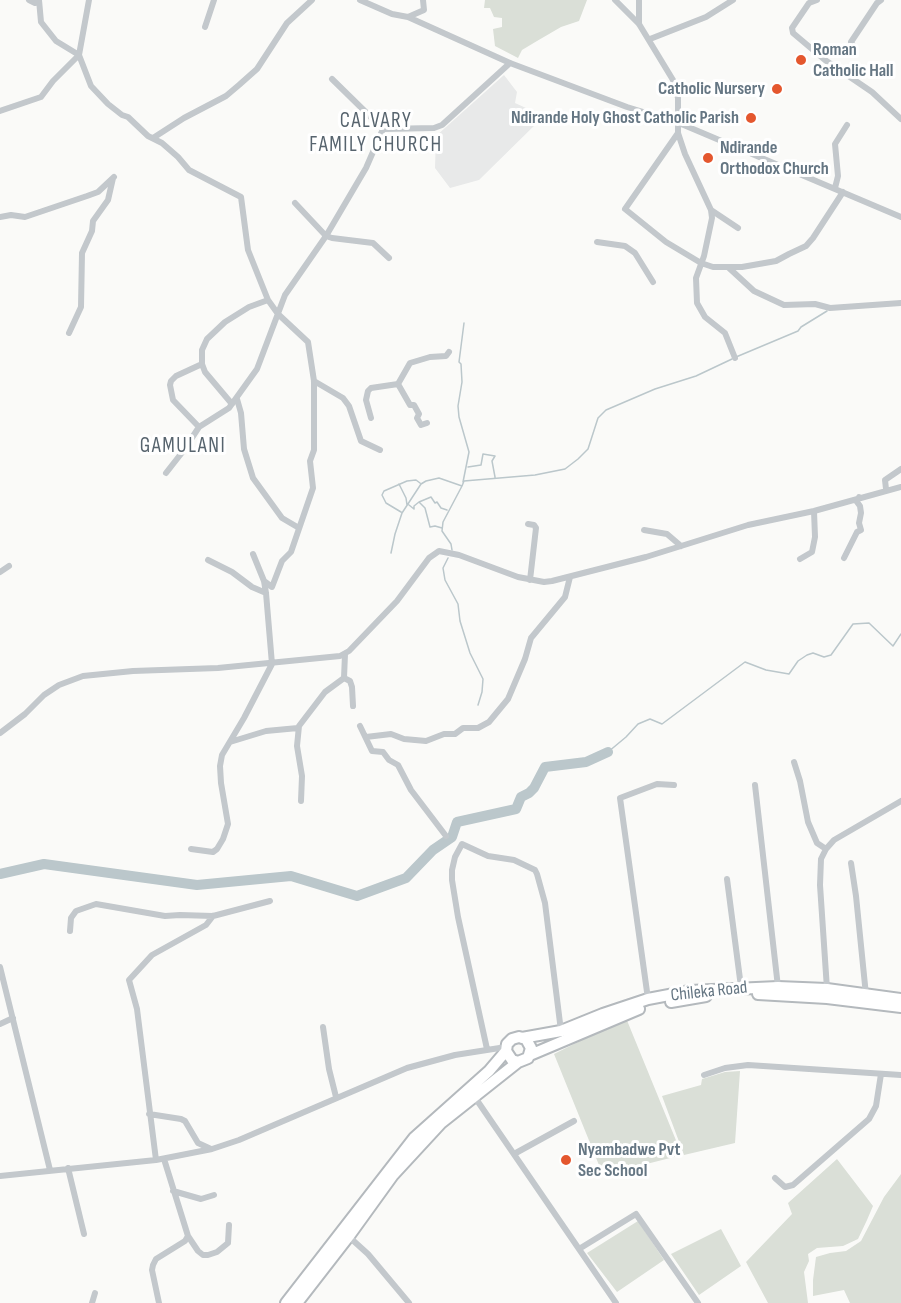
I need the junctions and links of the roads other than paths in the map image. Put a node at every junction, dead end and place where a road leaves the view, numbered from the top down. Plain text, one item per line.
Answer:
1 (29, 0) edge
2 (89, 0) edge
3 (214, 0) edge
4 (312, 0) edge
5 (360, 0) edge
6 (423, 0) edge
7 (615, 0) edge
8 (639, 0) edge
9 (733, 0) edge
10 (817, 0) edge
11 (881, 0) edge
12 (39, 1) edge
13 (408, 17) junction
14 (639, 24) junction
15 (205, 27) dead end
16 (650, 39) junction
17 (855, 49) dead end
18 (79, 55) junction
19 (510, 63) junction
20 (332, 79) dead end
21 (0, 111) edge
22 (901, 119) edge
23 (679, 123) junction
24 (847, 125) dead end
25 (383, 129) junction
26 (678, 133) junction
27 (153, 138) junction
28 (835, 188) junction
29 (843, 192) junction
30 (295, 203) dead end
31 (711, 210) junction
32 (901, 217) edge
33 (0, 218) edge
34 (738, 228) dead end
35 (326, 236) junction
36 (597, 242) dead end
37 (389, 258) dead end
38 (701, 263) junction
39 (729, 268) junction
40 (653, 282) dead end
41 (268, 300) junction
42 (901, 303) edge
43 (278, 314) junction
44 (69, 333) dead end
45 (449, 352) dead end
46 (735, 358) dead end
47 (202, 364) junction
48 (314, 381) junction
49 (399, 384) junction
50 (237, 399) junction
51 (232, 405) junction
52 (371, 418) dead end
53 (428, 423) dead end
54 (199, 427) junction
55 (380, 450) dead end
56 (901, 469) edge
57 (166, 473) dead end
58 (901, 487) edge
59 (886, 489) junction
60 (859, 497) junction
61 (813, 511) junction
62 (528, 524) dead end
63 (299, 528) junction
64 (644, 530) dead end
65 (681, 546) junction
66 (253, 554) dead end
67 (844, 558) dead end
68 (800, 559) dead end
69 (208, 560) dead end
70 (9, 566) dead end
71 (0, 572) edge
72 (570, 577) junction
73 (530, 579) junction
74 (264, 581) junction
75 (266, 593) junction
76 (345, 654) junction
77 (272, 664) junction
78 (344, 678) junction
79 (353, 706) dead end
80 (360, 726) dead end
81 (298, 728) junction
82 (0, 733) edge
83 (366, 737) junction
84 (229, 742) junction
85 (794, 762) dead end
86 (755, 784) dead end
87 (674, 785) dead end
88 (301, 801) dead end
89 (901, 801) edge
90 (446, 836) dead end
91 (191, 849) dead end
92 (826, 849) junction
93 (850, 863) dead end
94 (727, 879) dead end
95 (270, 901) dead end
96 (213, 916) junction
97 (70, 931) dead end
98 (0, 967) edge
99 (741, 987) junction
100 (778, 987) junction
101 (827, 989) junction
102 (866, 995) junction
103 (648, 999) junction
104 (901, 999) edge
105 (901, 1006) edge
106 (13, 1018) junction
107 (0, 1023) edge
108 (323, 1027) dead end
109 (561, 1031) junction
110 (522, 1038) junction
111 (487, 1049) junction
112 (506, 1049) junction
113 (530, 1055) junction
114 (518, 1062) junction
115 (881, 1074) junction
116 (704, 1075) dead end
117 (901, 1075) edge
118 (474, 1095) junction
119 (336, 1097) junction
120 (149, 1114) junction
121 (574, 1121) dead end
122 (213, 1149) junction
123 (514, 1154) junction
124 (164, 1159) junction
125 (156, 1160) junction
126 (68, 1168) junction
127 (50, 1170) junction
128 (0, 1176) edge
129 (775, 1178) dead end
130 (173, 1191) junction
131 (214, 1195) dead end
132 (229, 1225) dead end
133 (84, 1234) dead end
134 (346, 1234) junction
135 (188, 1236) junction
136 (579, 1249) junction
137 (94, 1293) dead end
138 (698, 1302) edge
139 (92, 1303) edge
140 (159, 1303) edge
141 (286, 1303) edge
142 (297, 1303) edge
143 (410, 1303) edge
144 (616, 1303) edge

1 - 12 street
2 - 18 street
3 - 15 street
4 - 27 street
5 - 13 street
6 - 13 street
7 - 14 street
8 - 14 street
9 - 16 street
10 - 22 street
11 - 17 street
12 - 18 street
13 - 19 street
14 - 16 street
16 - 23 street
18 - 21 street
18 - 27 street
19 - 23 street
19 - 25 street
20 - 25 street
23 - 26 street
23 - 28 street
24 - 28 street
25 - 35 street
26 - 31 street
26 - 38 street
27 - 41 street
28 - 29 street
29 - 32 street
29 - 39 street
30 - 35 street
31 - 34 street
31 - 38 street
33 - 44 street
35 - 37 street
35 - 43 street
36 - 40 street
38 - 39 street
38 - 46 street
39 - 42 street
41 - 43 street
41 - 47 street
43 - 48 street
43 - 50 street
45 - 49 street
47 - 51 street
47 - 54 street
48 - 55 street
48 - 63 street
49 - 52 street
49 - 53 street
50 - 51 street
50 - 63 street
51 - 54 street
54 - 57 street
56 - 59 street
58 - 59 street
59 - 60 street
60 - 61 street
60 - 67 street
61 - 65 street
61 - 68 street
62 - 73 street
63 - 74 street
64 - 65 street
65 - 72 street
66 - 74 street
69 - 75 street
70 - 71 street
72 - 73 street
72 - 83 street
73 - 76 street
74 - 75 street
75 - 77 street
76 - 77 street
76 - 78 street
77 - 82 street
77 - 84 street
78 - 79 street
78 - 81 street
80 - 83 street
81 - 84 street
81 - 88 street
83 - 90 street
84 - 91 street
85 - 92 street
86 - 100 street
87 - 103 street
89 - 92 street
92 - 101 street
93 - 102 street
94 - 99 street
95 - 96 street
96 - 97 street
96 - 120 street
98 - 106 street
99 - 100 highway, Chileka Road
99 - 103 highway, Chileka Road
100 - 101 highway, Chileka Road
101 - 102 highway, Chileka Road
102 - 104 highway, Chileka Road
103 - 109 highway, Chileka Road
105 - 113 highway, Chileka Road
106 - 107 street
106 - 127 street
108 - 119 street
109 - 110 highway, Chileka Road
109 - 111 street
110 - 112 highway, Chileka Road
110 - 113 highway
111 - 112 street
111 - 119 street
112 - 114 highway
112 - 134 highway, Chileka Road
113 - 114 highway, Chileka Road
114 - 118 highway, Chileka Road
115 - 116 street
115 - 117 street
115 - 129 street
118 - 123 street
118 - 134 highway, Chileka Road
119 - 122 street
120 - 122 street
120 - 125 street
121 - 123 street
122 - 124 street
123 - 136 street
124 - 125 street
124 - 130 street
125 - 126 street
126 - 127 street
126 - 133 street
127 - 128 street
130 - 131 street
130 - 135 street
132 - 135 street
134 - 141 highway, Chileka Road
134 - 142 highway, Chileka Road
134 - 143 street
135 - 140 street
136 - 138 street
136 - 144 street
137 - 139 street

